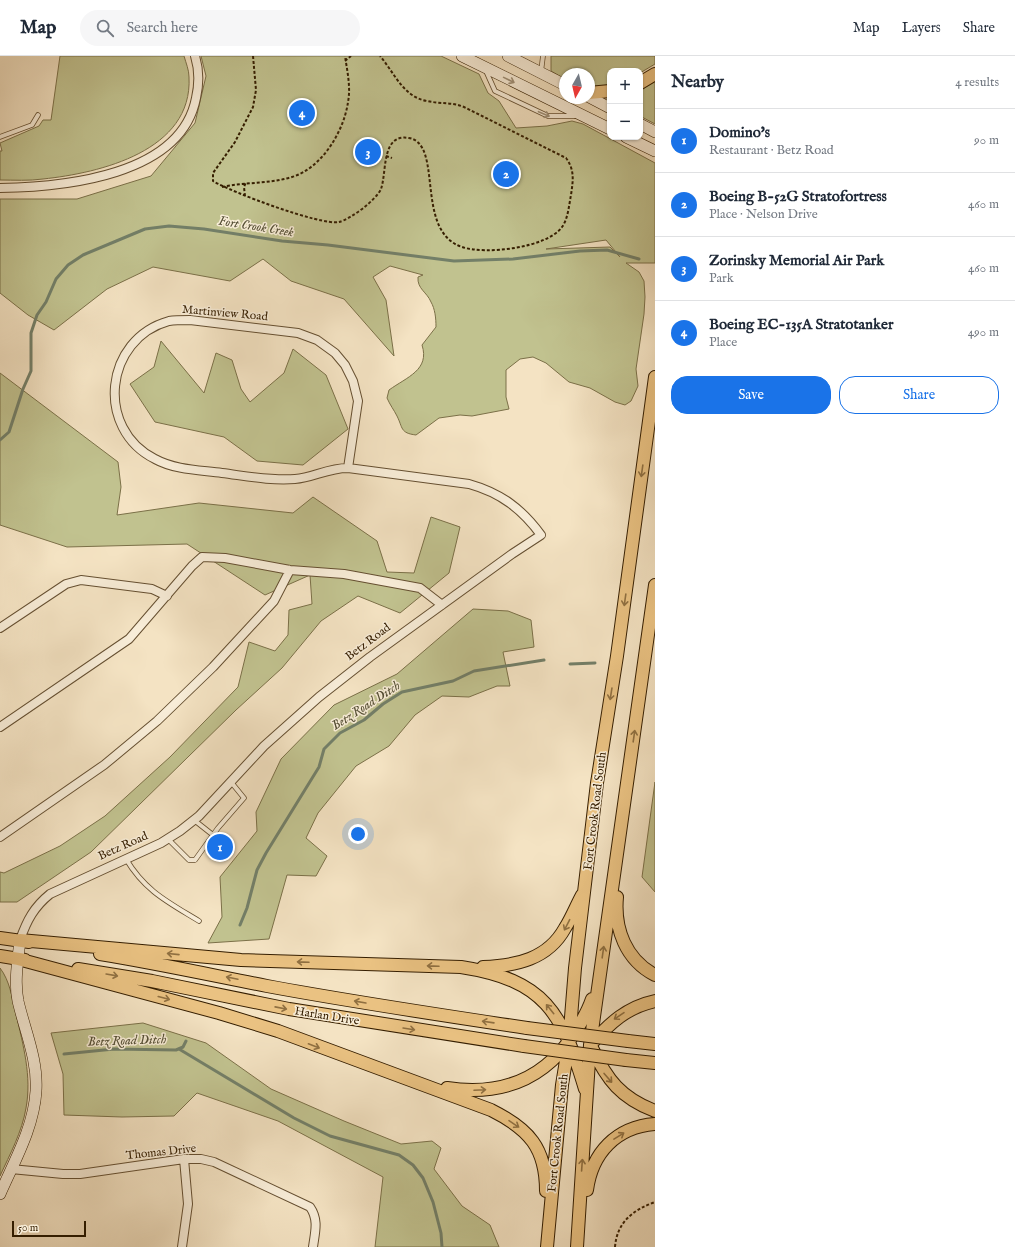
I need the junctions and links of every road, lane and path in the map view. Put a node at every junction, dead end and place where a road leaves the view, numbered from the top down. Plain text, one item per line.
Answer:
1 (195, 56) edge
2 (253, 56) edge
3 (345, 56) edge
4 (351, 56) edge
5 (380, 56) edge
6 (462, 56) edge
7 (508, 56) edge
8 (543, 56) edge
9 (345, 61) junction
10 (484, 67) junction
11 (541, 72) junction
12 (655, 74) edge
13 (643, 81) edge
14 (559, 82) edge
15 (607, 91) edge
16 (595, 92) edge
17 (595, 100) edge
18 (607, 106) edge
19 (38, 115) dead end
20 (584, 116) junction
21 (643, 126) edge
22 (607, 128) edge
23 (655, 132) edge
24 (0, 137) edge
25 (632, 140) edge
26 (655, 151) edge
27 (386, 156) junction
28 (392, 158) dead end
29 (246, 182) junction
30 (222, 187) junction
31 (0, 188) edge
32 (245, 196) junction
33 (655, 377) edge
34 (348, 468) junction
35 (541, 535) joint
36 (290, 570) junction
37 (655, 585) edge
38 (167, 596) junction
39 (442, 605) junction
40 (0, 628) edge
41 (0, 727) edge
42 (230, 782) junction
43 (625, 804) junction
44 (194, 820) junction
45 (213, 835) junction
46 (0, 837) edge
47 (168, 839) junction
48 (126, 859) junction
49 (585, 890) junction
50 (198, 921) dead end
51 (0, 938) edge
52 (20, 940) junction
53 (0, 956) edge
54 (18, 958) junction
55 (461, 967) junction
56 (600, 970) junction
57 (655, 975) edge
58 (572, 991) junction
59 (655, 1001) edge
60 (580, 1025) junction
61 (569, 1042) junction
62 (655, 1044) edge
63 (590, 1045) junction
64 (655, 1063) edge
65 (577, 1064) junction
66 (414, 1081) junction
67 (588, 1096) junction
68 (560, 1106) junction
69 (655, 1111) edge
70 (655, 1124) edge
71 (184, 1159) junction
72 (11, 1168) junction
73 (0, 1194) edge
74 (655, 1202) edge
75 (182, 1247) edge
76 (313, 1247) edge
77 (546, 1247) edge
78 (578, 1247) edge
79 (615, 1247) edge

1 - 31 street
2 - 30 path
3 - 9 path
4 - 9 path
5 - 27 path
6 - 10 street
7 - 11 street
8 - 11 lane
9 - 29 path
10 -> 20 street
10 -> 20 lane
11 - 14 street
12 - 13 main road
15 - 16 main road
17 - 18 street
19 - 24 lane
20 - 22 street
21 - 23 street
25 - 26 street
27 - 28 path
27 - 32 path
29 - 30 path
29 - 32 path
30 - 32 path
33 -> 49 main road, Fort Crook Road South
34 - 34 street, Martinview Road
34 - 35 street, Martinview Road
35 - 39 street, Betz Road
36 - 38 street
36 - 39 street
36 - 46 street
43 -> 37 main road, Fort Crook Road South
38 - 40 street
38 - 41 street
39 - 42 street, Betz Road
42 - 44 street, Betz Road
42 - 45 lane
56 -> 43 main road, Fort Crook Road South
43 - 57 main road
44 - 45 lane
44 - 47 street, Betz Road
45 - 47 lane
47 - 48 street, Betz Road
48 - 50 lane
48 - 52 street, Betz Road
49 -> 55 main road
49 - 58 main road, Fort Crook Road South
51 - 52 main road, Harlan Drive
52 - 54 street, Betz Road
55 -> 52 main road
62 -> 52 main road, Harlan Drive, bridge
53 - 54 main road, Harlan Drive
54 -> 64 main road, Harlan Drive, bridge
54 -> 66 main road
54 - 72 street, Betz Road
61 -> 55 main road
56 - 60 main road
56 - 63 main road, Fort Crook Road South
58 - 60 main road
58 - 61 main road, Fort Crook Road South
59 -> 63 main road
60 - 61 main road
60 - 63 main road
61 - 65 main road
66 -> 61 main road
61 - 68 main road, Fort Crook Road South
63 - 65 main road
63 - 67 main road, Fort Crook Road South
63 -> 69 main road
65 - 67 main road
65 - 68 main road
66 -> 77 main road
78 -> 67 main road, Fort Crook Road South
68 - 77 main road, Fort Crook Road South
78 -> 70 main road
71 - 72 street, Thomas Drive
71 - 75 street
71 - 76 street, Thomas Drive
72 - 73 street, Betz Road
74 - 79 path

